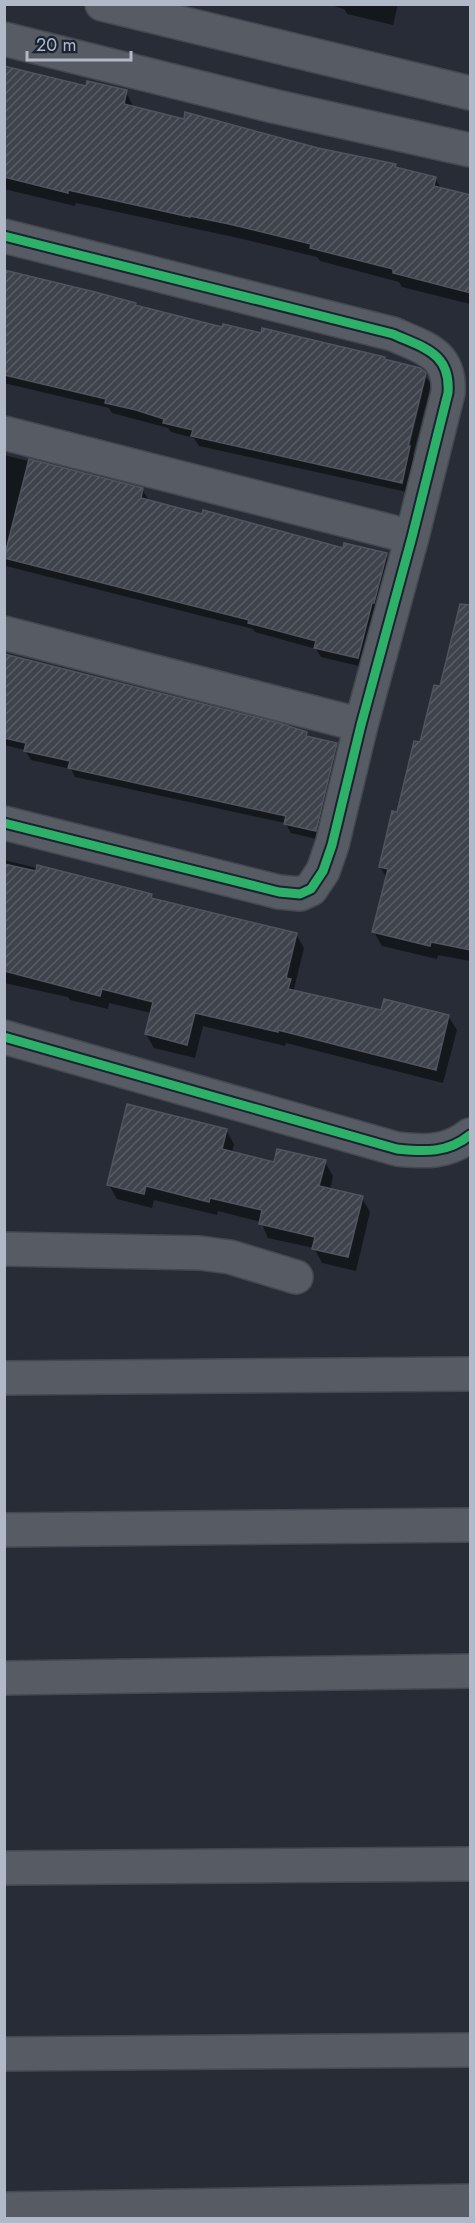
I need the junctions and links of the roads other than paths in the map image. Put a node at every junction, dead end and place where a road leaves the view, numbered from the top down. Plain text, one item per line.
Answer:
1 (102, 4) edge
2 (4, 39) edge
3 (471, 93) edge
4 (471, 150) edge
5 (4, 236) edge
6 (4, 433) edge
7 (412, 537) junction
8 (4, 633) edge
9 (361, 725) junction
10 (4, 823) edge
11 (4, 1036) edge
12 (471, 1135) edge
13 (4, 1250) edge
14 (296, 1277) dead end
15 (471, 1374) edge
16 (4, 1378) edge
17 (471, 1525) edge
18 (4, 1530) edge
19 (471, 1671) edge
20 (4, 1678) edge
21 (471, 1864) edge
22 (4, 1868) edge
23 (471, 2050) edge
24 (4, 2054) edge
25 (471, 2201) edge
26 (4, 2209) edge

1 - 3 street
2 - 4 street
5 - 7 street
6 - 7 street
7 - 9 street
8 - 9 street
9 - 10 street
11 - 12 street
13 - 14 street
15 - 16 street
17 - 18 street
19 - 20 street
21 - 22 street
23 - 24 street
25 - 26 street

